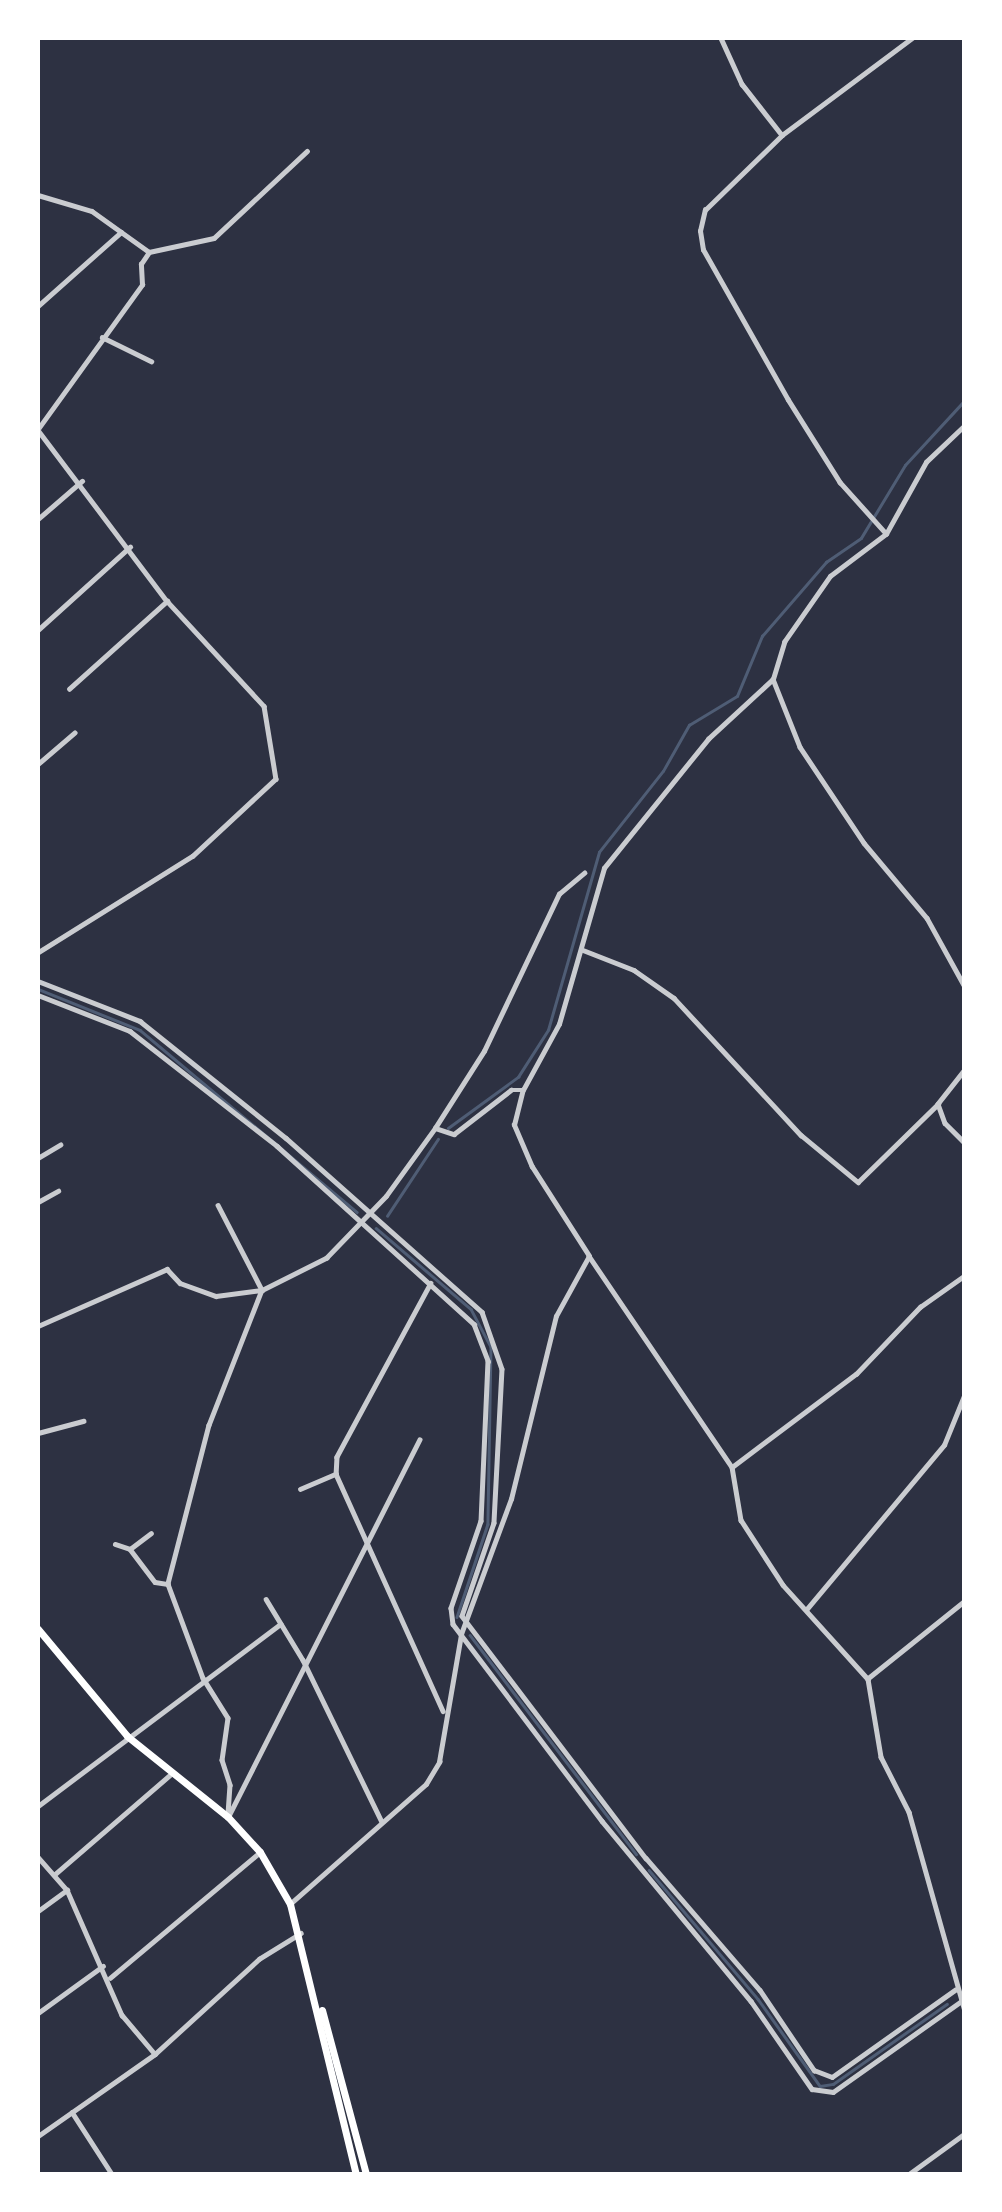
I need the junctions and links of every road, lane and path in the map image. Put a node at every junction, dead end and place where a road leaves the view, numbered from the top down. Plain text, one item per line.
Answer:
1 (721, 38) edge
2 (912, 38) edge
3 (782, 135) junction
4 (307, 151) dead end
5 (38, 195) edge
6 (121, 232) junction
7 (149, 252) junction
8 (38, 306) edge
9 (102, 337) junction
10 (151, 361) dead end
11 (964, 426) edge
12 (38, 429) edge
13 (82, 481) junction
14 (38, 519) edge
15 (886, 534) junction
16 (130, 547) junction
17 (167, 601) junction
18 (38, 630) edge
19 (773, 679) junction
20 (69, 689) dead end
21 (74, 733) dead end
22 (38, 764) edge
23 (584, 873) dead end
24 (583, 950) junction
25 (38, 953) edge
26 (38, 981) edge
27 (964, 985) edge
28 (38, 995) edge
29 (964, 1071) edge
30 (523, 1090) junction
31 (938, 1104) junction
32 (435, 1128) junction
33 (964, 1142) edge
34 (60, 1146) dead end
35 (38, 1158) edge
36 (58, 1191) dead end
37 (38, 1202) edge
38 (218, 1205) dead end
39 (369, 1214) junction
40 (361, 1222) junction
41 (589, 1256) junction
42 (964, 1276) edge
43 (431, 1283) junction
44 (262, 1290) junction
45 (38, 1326) edge
46 (964, 1396) edge
47 (83, 1421) dead end
48 (38, 1433) edge
49 (419, 1440) dead end
50 (732, 1467) junction
51 (336, 1474) junction
52 (299, 1489) dead end
53 (151, 1533) dead end
54 (365, 1543) junction
55 (115, 1544) dead end
56 (130, 1549) junction
57 (168, 1584) junction
58 (266, 1599) dead end
59 (964, 1602) edge
60 (806, 1610) junction
61 (466, 1621) junction
62 (280, 1624) junction
63 (38, 1629) edge
64 (461, 1633) junction
65 (303, 1660) junction
66 (203, 1678) junction
67 (868, 1679) junction
68 (443, 1712) junction
69 (127, 1737) junction
70 (172, 1773) junction
71 (38, 1806) edge
72 (228, 1816) junction
73 (382, 1822) junction
74 (260, 1852) junction
75 (38, 1857) edge
76 (646, 1858) junction
77 (637, 1865) junction
78 (54, 1875) junction
79 (67, 1891) junction
80 (290, 1904) junction
81 (38, 1911) edge
82 (301, 1933) junction
83 (103, 1966) junction
84 (110, 1978) junction
85 (955, 1990) junction
86 (960, 2002) junction
87 (320, 2007) junction
88 (964, 2008) edge
89 (38, 2013) edge
90 (155, 2054) junction
91 (72, 2112) junction
92 (964, 2134) edge
93 (38, 2136) edge
94 (113, 2174) edge
95 (356, 2174) edge
96 (366, 2174) edge
97 (909, 2174) edge

1 - 3 street
2 - 3 street
3 - 15 street
4 - 7 street
5 - 6 street
6 - 7 street
6 - 8 street
7 - 9 street
9 - 10 street
9 - 12 street
11 - 15 street
12 - 13 street
13 - 14 street
13 - 16 street
15 - 19 street
16 - 17 street
16 - 18 street
17 - 20 street
17 - 25 street
19 - 24 street
19 - 27 street
21 - 22 street
23 - 32 street
24 - 30 street
24 - 31 street
26 - 39 street
28 - 40 street
29 - 31 street
30 - 32 street
30 - 41 street
31 - 33 street
32 - 39 street
34 - 35 street
36 - 37 street
38 - 44 street
39 - 40 street
39 - 61 street
40 - 43 street
40 - 44 street
41 - 50 street
41 - 61 street
42 - 50 street
43 - 51 street
43 - 64 street
44 - 45 street
44 - 57 street
46 - 60 street
47 - 48 street
49 - 54 street
50 - 60 street
51 - 52 street
51 - 54 street
53 - 56 street
54 - 65 street
54 - 68 street
55 - 56 street
56 - 57 street
57 - 66 street
58 - 62 street
59 - 67 street
60 - 67 street
61 - 64 street
61 - 76 street
62 - 65 street
62 - 66 street
63 - 69 main road
64 - 68 street
64 - 77 street
65 - 72 street
65 - 73 street
66 - 69 street
66 - 72 street
67 - 85 street
68 - 73 street
69 - 70 main road
69 - 71 street
70 - 72 main road
70 - 78 street
72 - 74 main road
73 - 80 street
74 - 80 main road
74 - 84 street
75 - 78 street
76 - 77 street
76 - 85 street
77 - 86 street
78 - 79 street
79 - 81 street
79 - 83 street
80 - 82 main road
82 - 87 main road
82 - 90 street
83 - 84 street
83 - 89 street
84 - 90 street
85 - 86 street
86 - 88 street
87 - 95 main road
87 - 96 main road
90 - 91 street
91 - 93 street
91 - 94 street
92 - 97 street

